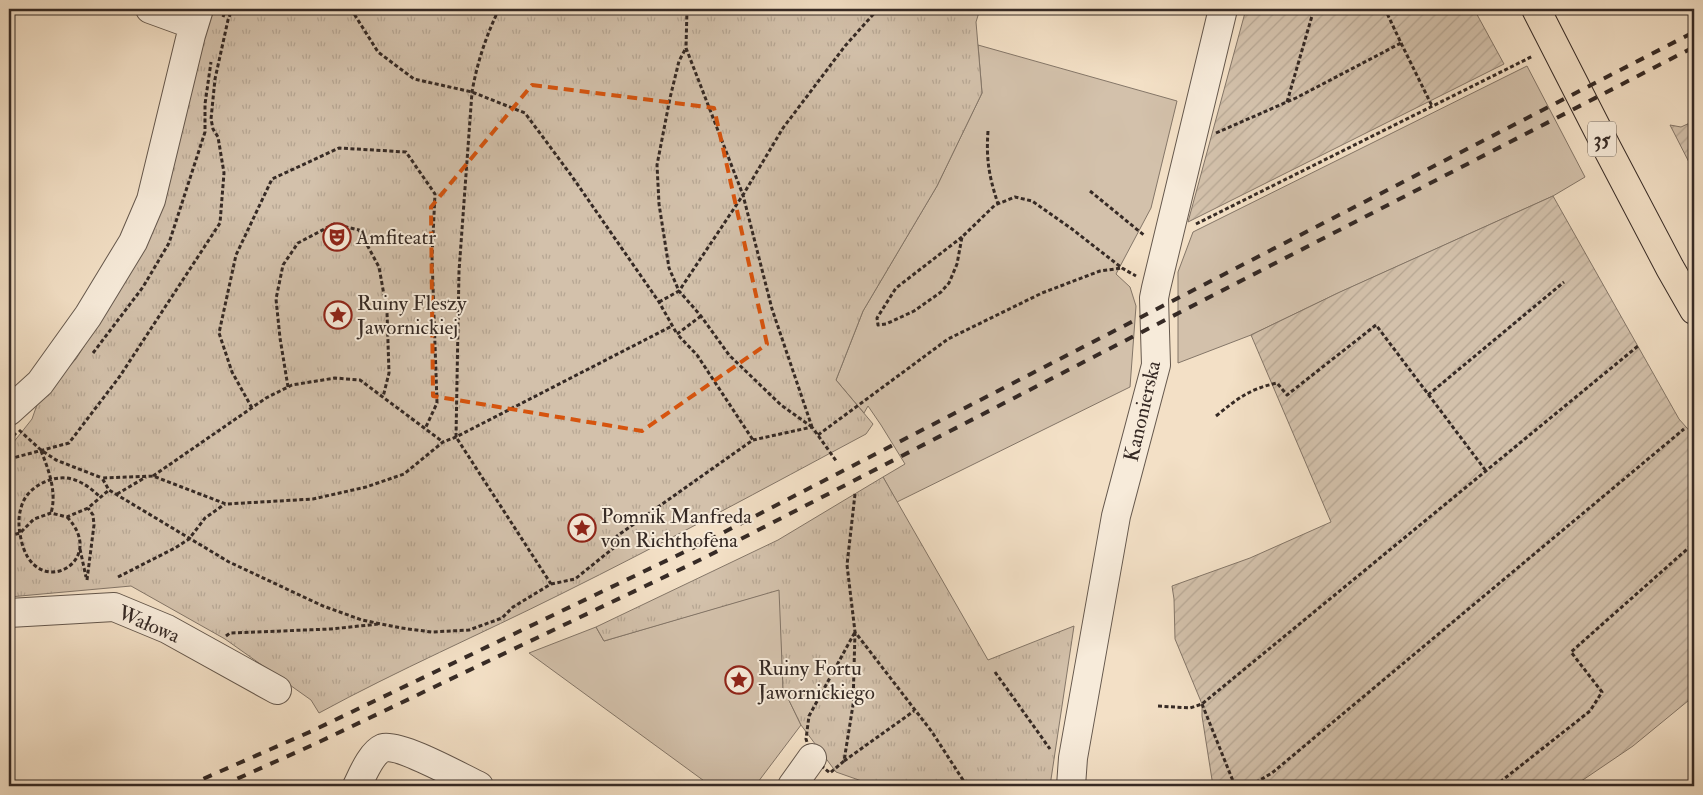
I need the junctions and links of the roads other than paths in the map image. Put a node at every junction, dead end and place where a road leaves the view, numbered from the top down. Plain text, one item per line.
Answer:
1 (150, 9) edge
2 (1224, 9) edge
3 (1536, 9) edge
4 (197, 17) edge
5 (1694, 310) edge
6 (14, 421) edge
7 (10, 601) edge
8 (277, 690) dead end
9 (809, 749) road end
10 (356, 786) edge
11 (479, 786) edge
12 (792, 786) edge
13 (1071, 786) edge

1 - 4 street
2 - 13 street, Kanonierska
3 - 5 main road, 35
4 - 6 street
7 - 8 street, Wałowa
9 - 12 street
10 - 11 street

